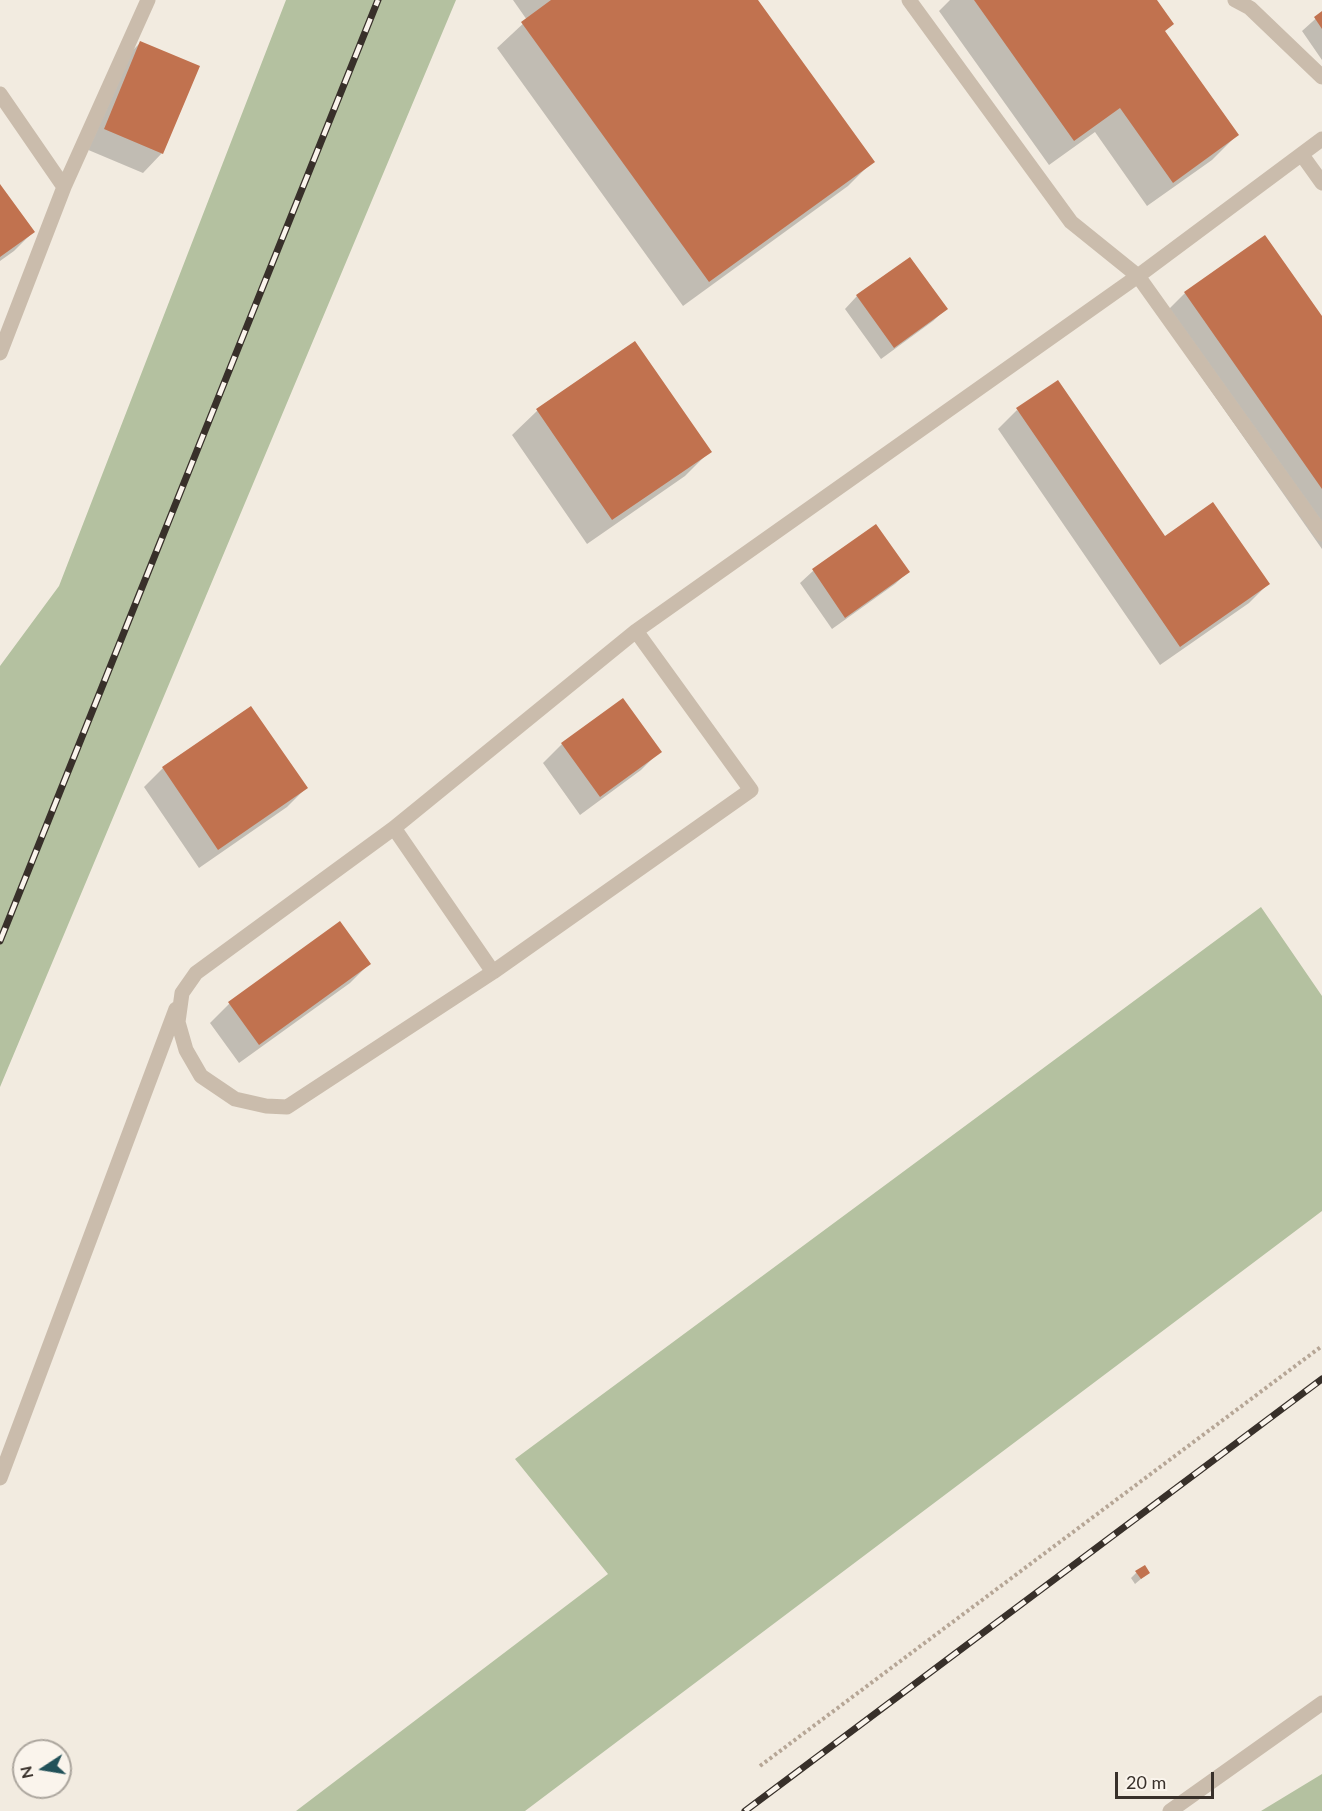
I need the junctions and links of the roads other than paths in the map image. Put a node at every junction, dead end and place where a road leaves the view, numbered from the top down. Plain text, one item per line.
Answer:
1 (148, 0) edge
2 (909, 0) edge
3 (1235, 0) edge
4 (1322, 77) edge
5 (0, 94) edge
6 (1322, 139) edge
7 (1302, 155) junction
8 (1322, 183) edge
9 (64, 188) junction
10 (1138, 276) junction
11 (0, 352) edge
12 (1322, 534) edge
13 (636, 631) junction
14 (394, 828) junction
15 (493, 972) junction
16 (182, 993) junction
17 (0, 1478) edge
18 (1322, 1703) edge
19 (1170, 1811) edge

1 - 9 lane
2 - 10 lane
3 - 4 lane
5 - 9 lane
6 - 7 lane
7 - 8 lane
7 - 10 lane
9 - 11 lane
10 - 12 lane
10 - 13 lane
13 - 14 lane
13 - 15 lane
14 - 15 lane
14 - 16 lane
15 - 16 lane
16 - 17 lane
18 - 19 lane

